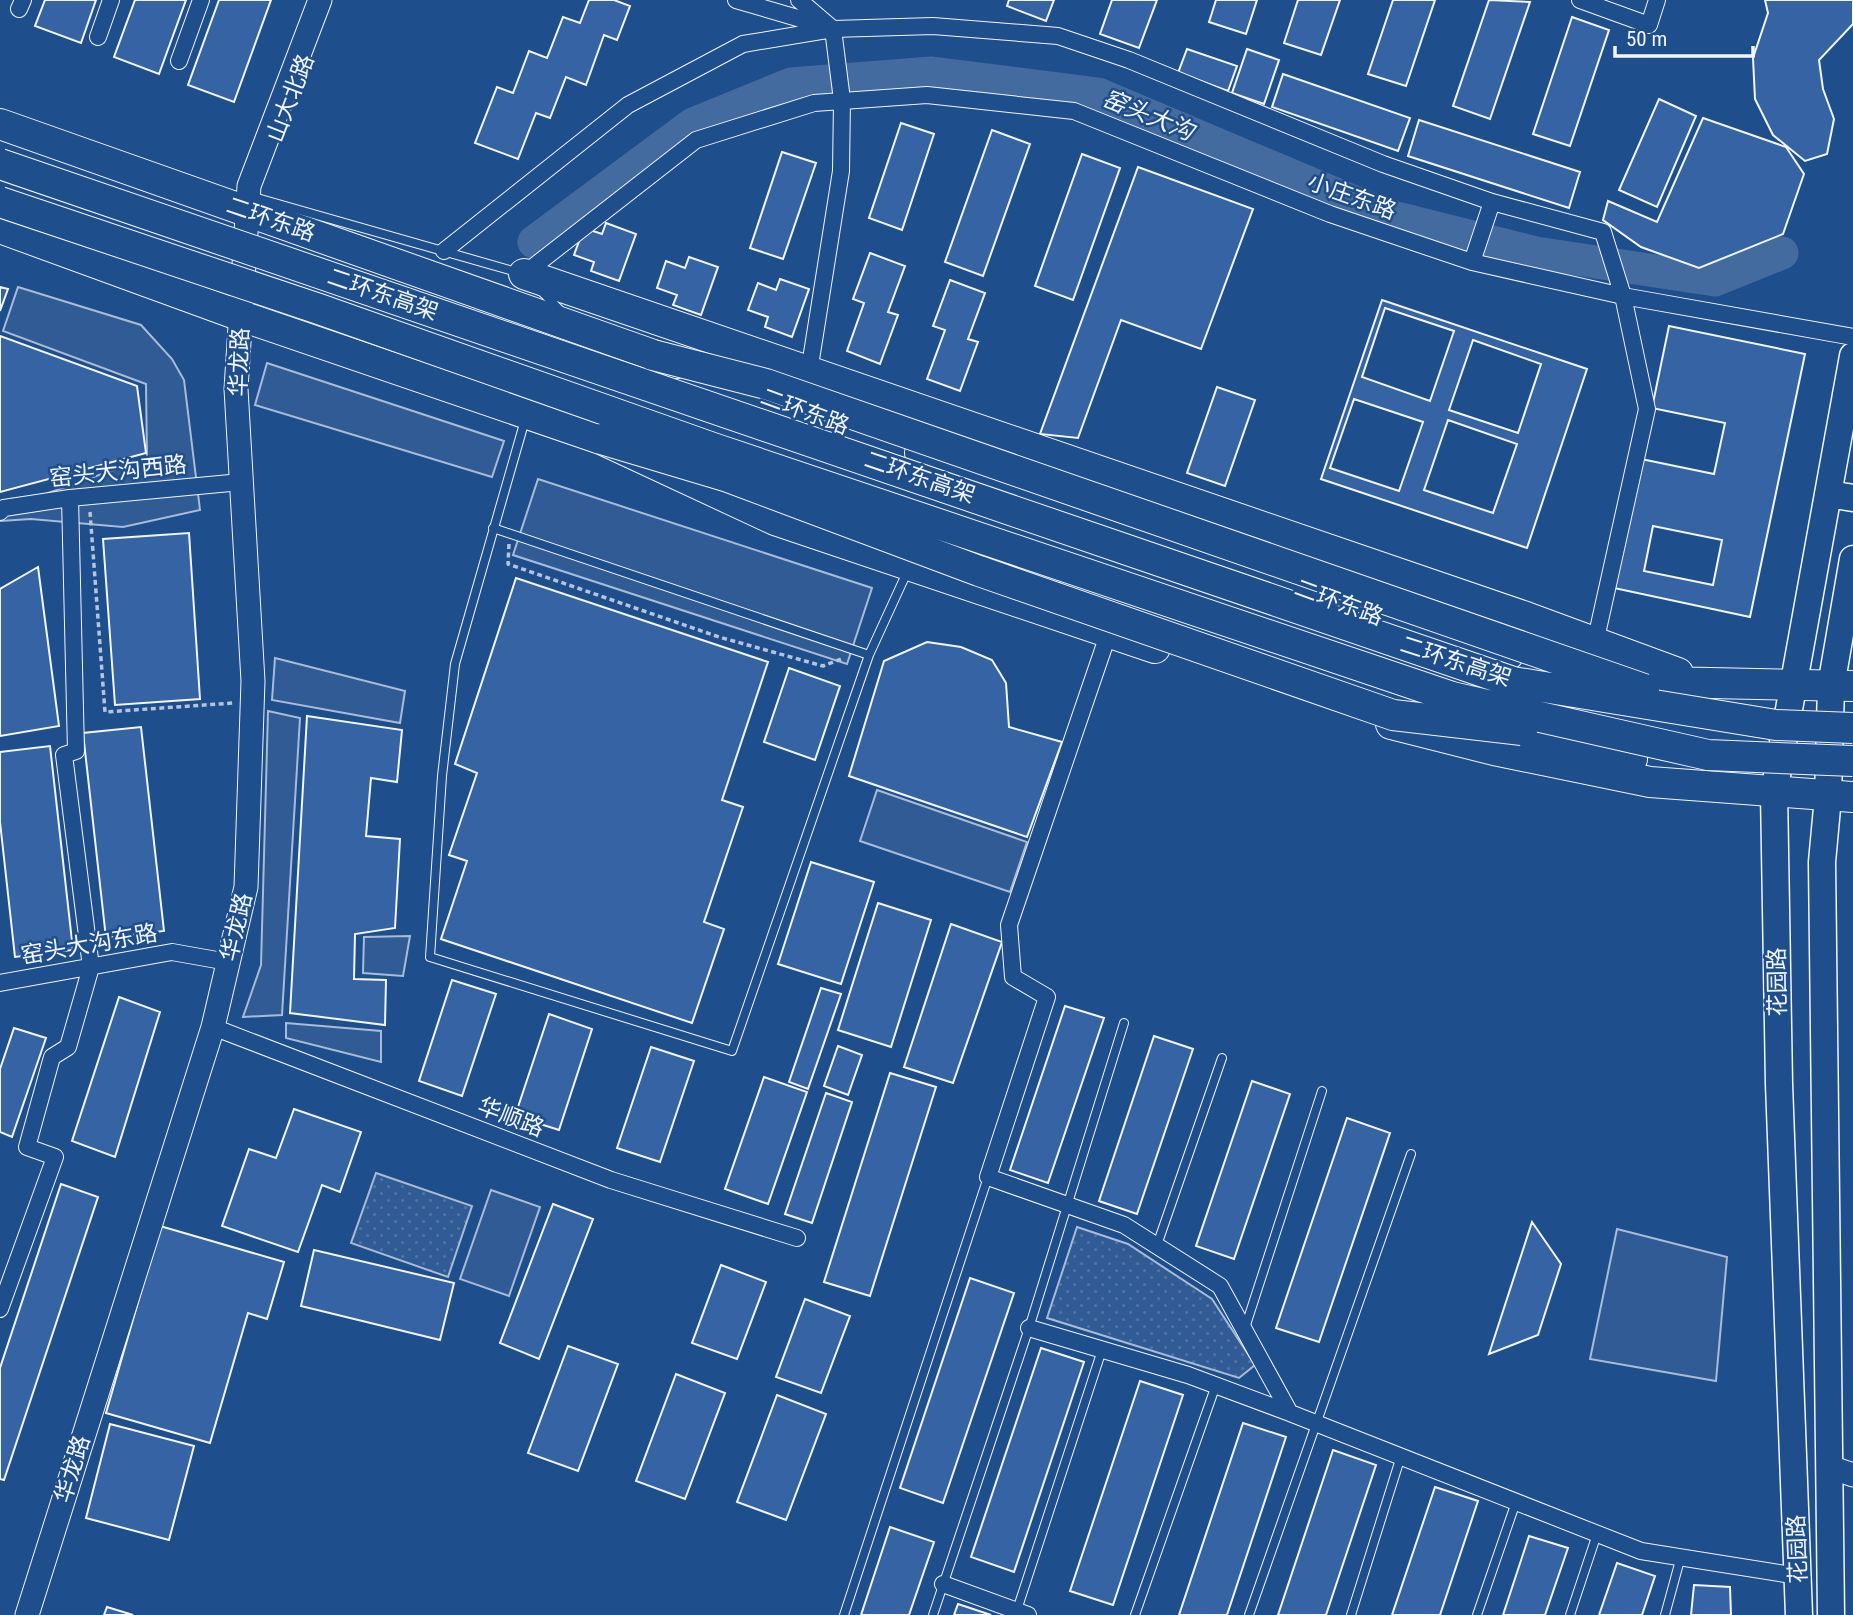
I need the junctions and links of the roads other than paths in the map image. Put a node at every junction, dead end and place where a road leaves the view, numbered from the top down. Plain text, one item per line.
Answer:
1 (111, 0) edge
2 (201, 0) edge
3 (320, 0) edge
4 (328, 0) edge
5 (736, 0) edge
6 (799, 0) edge
7 (1580, 0) edge
8 (1657, 0) edge
9 (833, 29) junction
10 (98, 37) dead end
11 (179, 61) dead end
12 (842, 100) junction
13 (0, 124) edge
14 (0, 164) edge
15 (0, 202) edge
16 (1492, 202) junction
17 (248, 203) junction
18 (0, 228) edge
19 (1474, 257) junction
20 (436, 263) junction
21 (524, 274) junction
22 (1623, 296) junction
23 (241, 316) junction
24 (578, 328) junction
25 (1853, 337) edge
26 (653, 355) junction
27 (1853, 356) edge
28 (809, 372) junction
29 (527, 414) junction
30 (601, 439) junction
31 (242, 482) junction
32 (1841, 496) edge
33 (70, 498) junction
34 (0, 512) edge
35 (493, 528) junction
36 (1853, 559) edge
37 (911, 565) junction
38 (1108, 632) junction
39 (1595, 643) junction
40 (869, 655) junction
41 (1698, 680) junction
42 (1794, 686) junction
43 (1842, 686) edge
44 (1724, 717) junction
45 (1853, 729) edge
46 (1597, 731) junction
47 (1853, 761) edge
48 (1774, 792) junction
49 (1841, 797) edge
50 (228, 962) junction
51 (91, 967) junction
52 (0, 983) edge
53 (1124, 1023) dead end
54 (213, 1027) junction
55 (1222, 1058) dead end
56 (1322, 1091) dead end
57 (1411, 1154) dead end
58 (988, 1177) junction
59 (1066, 1205) junction
60 (797, 1238) dead end
61 (1157, 1245) junction
62 (0, 1309) edge
63 (1029, 1328) junction
64 (1245, 1330) junction
65 (1102, 1350) junction
66 (1216, 1385) junction
67 (1290, 1413) junction
68 (1316, 1424) junction
69 (1401, 1456) junction
70 (1841, 1471) edge
71 (1516, 1502) junction
72 (1597, 1534) junction
73 (1680, 1560) junction
74 (1798, 1576) junction
75 (943, 1584) junction
76 (1020, 1614) edge
77 (27, 1615) edge
78 (844, 1615) edge
79 (933, 1615) edge
80 (1135, 1615) edge
81 (1249, 1615) edge
82 (1351, 1615) edge
83 (1477, 1615) edge
84 (1570, 1615) edge
85 (1665, 1615) edge
86 (1799, 1615) edge
87 (1831, 1615) edge

1 - 10 street
2 - 11 street
3 - 17 main road, 山大北路
4 - 17 main road, 山大北路
5 - 9 street
6 - 9 street
7 - 8 street
9 - 12 street
9 - 16 street
9 - 20 street
12 - 19 street, 小庄东路
12 - 21 street, 小庄东路
12 - 28 street
13 - 17 highway, 二环东路
14 - 44 highway, 二环东高架, bridge
15 - 46 highway, 二环东高架, bridge
16 - 19 street
16 - 22 street
17 - 20 highway, 二环东路
17 - 23 main road, 华龙路
18 - 23 highway
19 - 22 street, 小庄东路
20 - 21 lane
20 - 24 highway, 二环东路
21 - 24 lane
21 - 28 highway, 二环东路
22 - 25 street, 小庄东路
22 - 39 street
23 - 29 highway
23 - 31 main road, 华龙路
24 - 26 highway, 二环东路
26 - 41 highway, 二环东路
26 - 44 highway, bridge
27 - 32 main road, 花园路
28 - 39 highway, 二环东路
29 - 30 highway
29 - 35 lane
30 - 37 highway
30 - 46 highway, bridge
30 - 48 highway
31 - 33 street, 窑头大沟西路
31 - 50 main road, 华龙路
32 - 42 main road, 花园路
33 - 34 street, 窑头大沟西路
33 - 51 street
35 - 40 lane
35 - 40 lane
36 - 43 main road, 花园路
37 - 38 highway
37 - 40 lane
38 - 48 highway
38 - 58 street
39 - 41 highway, 二环东路
41 - 42 highway, 二环东路
42 - 43 highway, 二环东路
42 - 48 main road, 花园路
43 - 49 main road, 花园路
44 - 45 highway, 二环东高架, bridge
46 - 47 highway, 二环东高架, bridge
48 - 49 highway
48 - 74 main road, 花园路
49 - 70 main road, 花园路
50 - 51 street, 窑头大沟东路
50 - 54 main road, 华龙路
51 - 52 street, 窑头大沟东路
51 - 62 street
53 - 59 lane
54 - 60 street, 华顺路
54 - 77 main road, 华龙路
55 - 61 lane
56 - 64 lane
57 - 68 lane
58 - 59 street
58 - 78 lane
59 - 61 street
59 - 63 lane
61 - 64 street
63 - 65 street
63 - 75 lane
64 - 67 street
65 - 66 street
65 - 76 lane
66 - 67 street
66 - 80 lane
67 - 68 street
68 - 69 street
68 - 81 lane
69 - 71 street
69 - 82 lane
70 - 87 main road, 花园路
71 - 72 street
71 - 83 lane
72 - 73 street
72 - 84 lane
73 - 74 street
73 - 85 lane
74 - 86 main road, 花园路
75 - 76 street
75 - 79 lane

